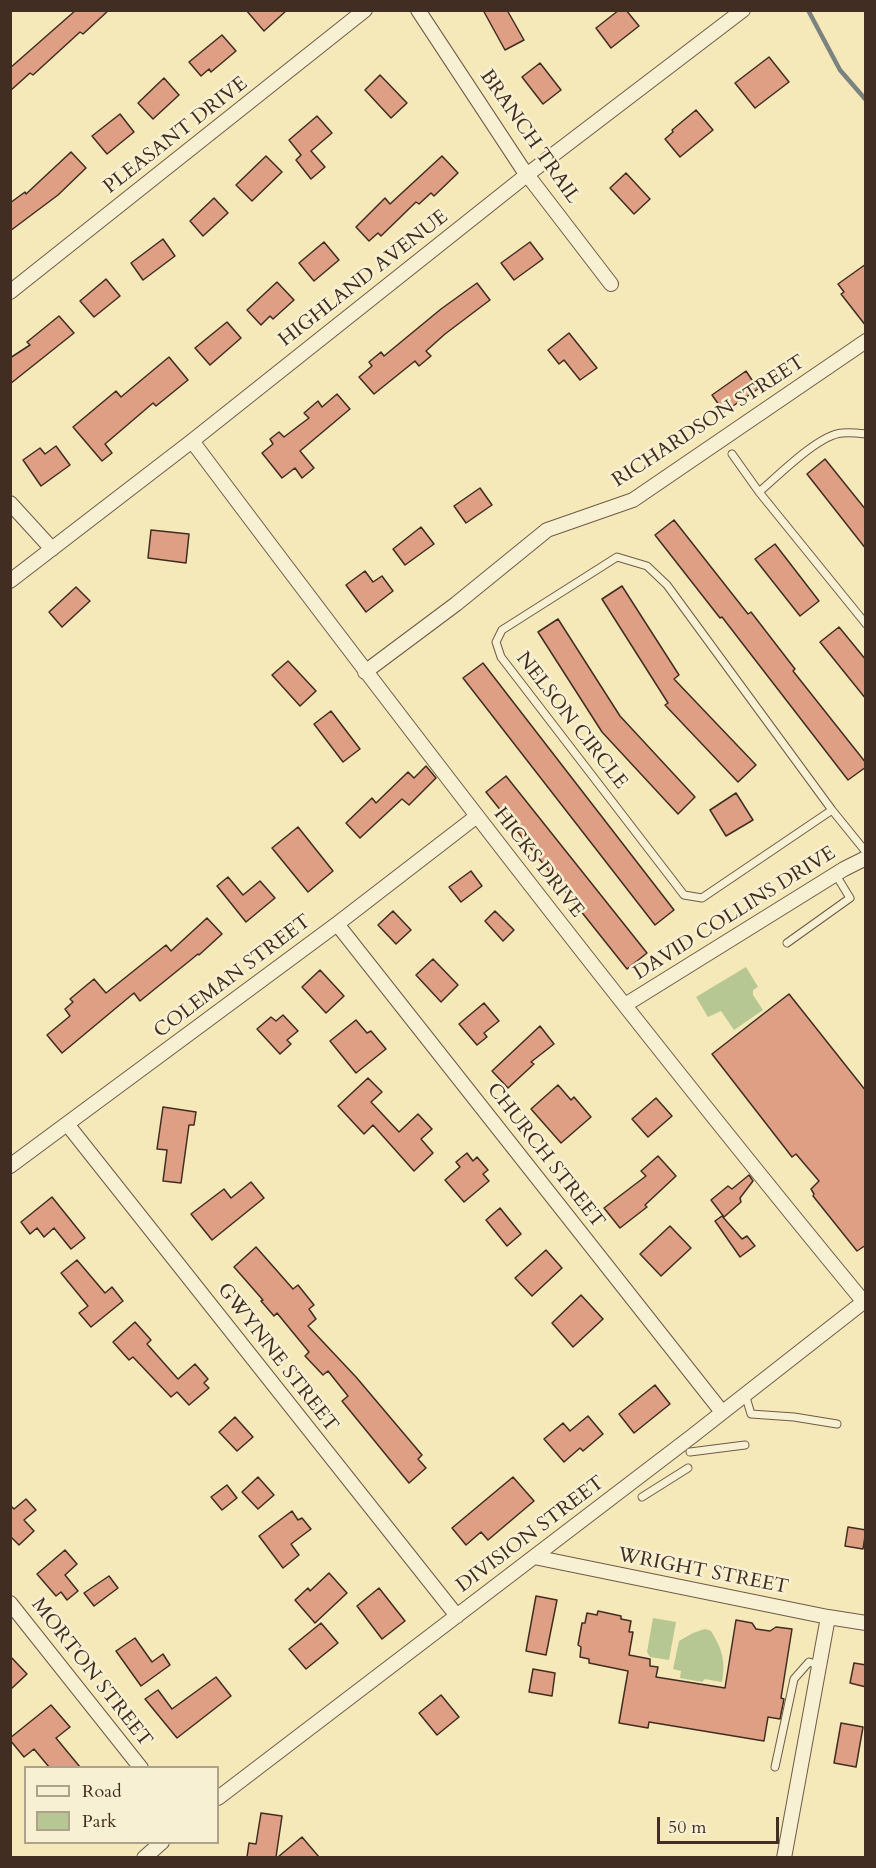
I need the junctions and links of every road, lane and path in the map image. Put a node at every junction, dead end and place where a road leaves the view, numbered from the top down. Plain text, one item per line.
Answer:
1 (365, 10) edge
2 (418, 10) edge
3 (743, 10) edge
4 (528, 174) junction
5 (611, 284) dead end
6 (10, 292) edge
7 (866, 341) edge
8 (866, 434) edge
9 (192, 441) junction
10 (732, 454) dead end
11 (759, 492) junction
12 (10, 503) edge
13 (52, 549) junction
14 (10, 581) edge
15 (866, 624) edge
16 (365, 672) junction
17 (832, 810) junction
18 (477, 816) junction
19 (866, 852) edge
20 (866, 858) edge
21 (836, 875) junction
22 (337, 924) junction
23 (788, 943) dead end
24 (625, 1005) junction
25 (67, 1124) junction
26 (10, 1166) edge
27 (864, 1301) edge
28 (745, 1394) junction
29 (722, 1412) junction
30 (837, 1424) dead end
31 (745, 1445) dead end
32 (690, 1452) dead end
33 (688, 1468) dead end
34 (642, 1497) dead end
35 (534, 1557) junction
36 (10, 1603) edge
37 (457, 1616) junction
38 (828, 1617) junction
39 (866, 1623) edge
40 (818, 1665) junction
41 (140, 1766) edge
42 (775, 1767) dead end
43 (219, 1797) edge
44 (160, 1844) edge
45 (144, 1857) edge
46 (784, 1857) edge

1 - 6 street, PLEASANT DRIVE
2 - 4 street, BRANCH TRAIL
3 - 4 street, HIGHLAND AVENUE
4 - 5 street, BRANCH TRAIL
4 - 9 street, HIGHLAND AVENUE
7 - 16 street, RICHARDSON STREET
8 - 11 lane
9 - 13 street, HIGHLAND AVENUE
9 - 16 street, HICKS DRIVE
10 - 11 lane
11 - 15 lane
12 - 13 street
13 - 14 street, HIGHLAND AVENUE
16 - 18 street, HICKS DRIVE
17 - 17 lane, NELSON CIRCLE
17 - 19 lane, NELSON CIRCLE
18 - 22 street, COLEMAN STREET
18 - 24 street, HICKS DRIVE
20 - 21 street, DAVID COLLINS DRIVE
21 - 23 lane
21 - 24 street, DAVID COLLINS DRIVE
22 - 25 street, COLEMAN STREET
22 - 29 street, CHURCH STREET
24 - 27 street, HICKS DRIVE
25 - 26 street, COLEMAN STREET
25 - 37 street, GWYNNE STREET
27 - 28 street, DIVISION STREET
28 - 29 street, DIVISION STREET
28 - 30 lane
29 - 35 street, DIVISION STREET
31 - 32 lane
33 - 34 lane
35 - 37 street, DIVISION STREET
35 - 38 street, WRIGHT STREET
36 - 41 street, MORTON STREET
37 - 43 street, DIVISION STREET
38 - 39 street, WRIGHT STREET
38 - 40 street
40 - 42 lane
40 - 46 street
44 - 45 street

